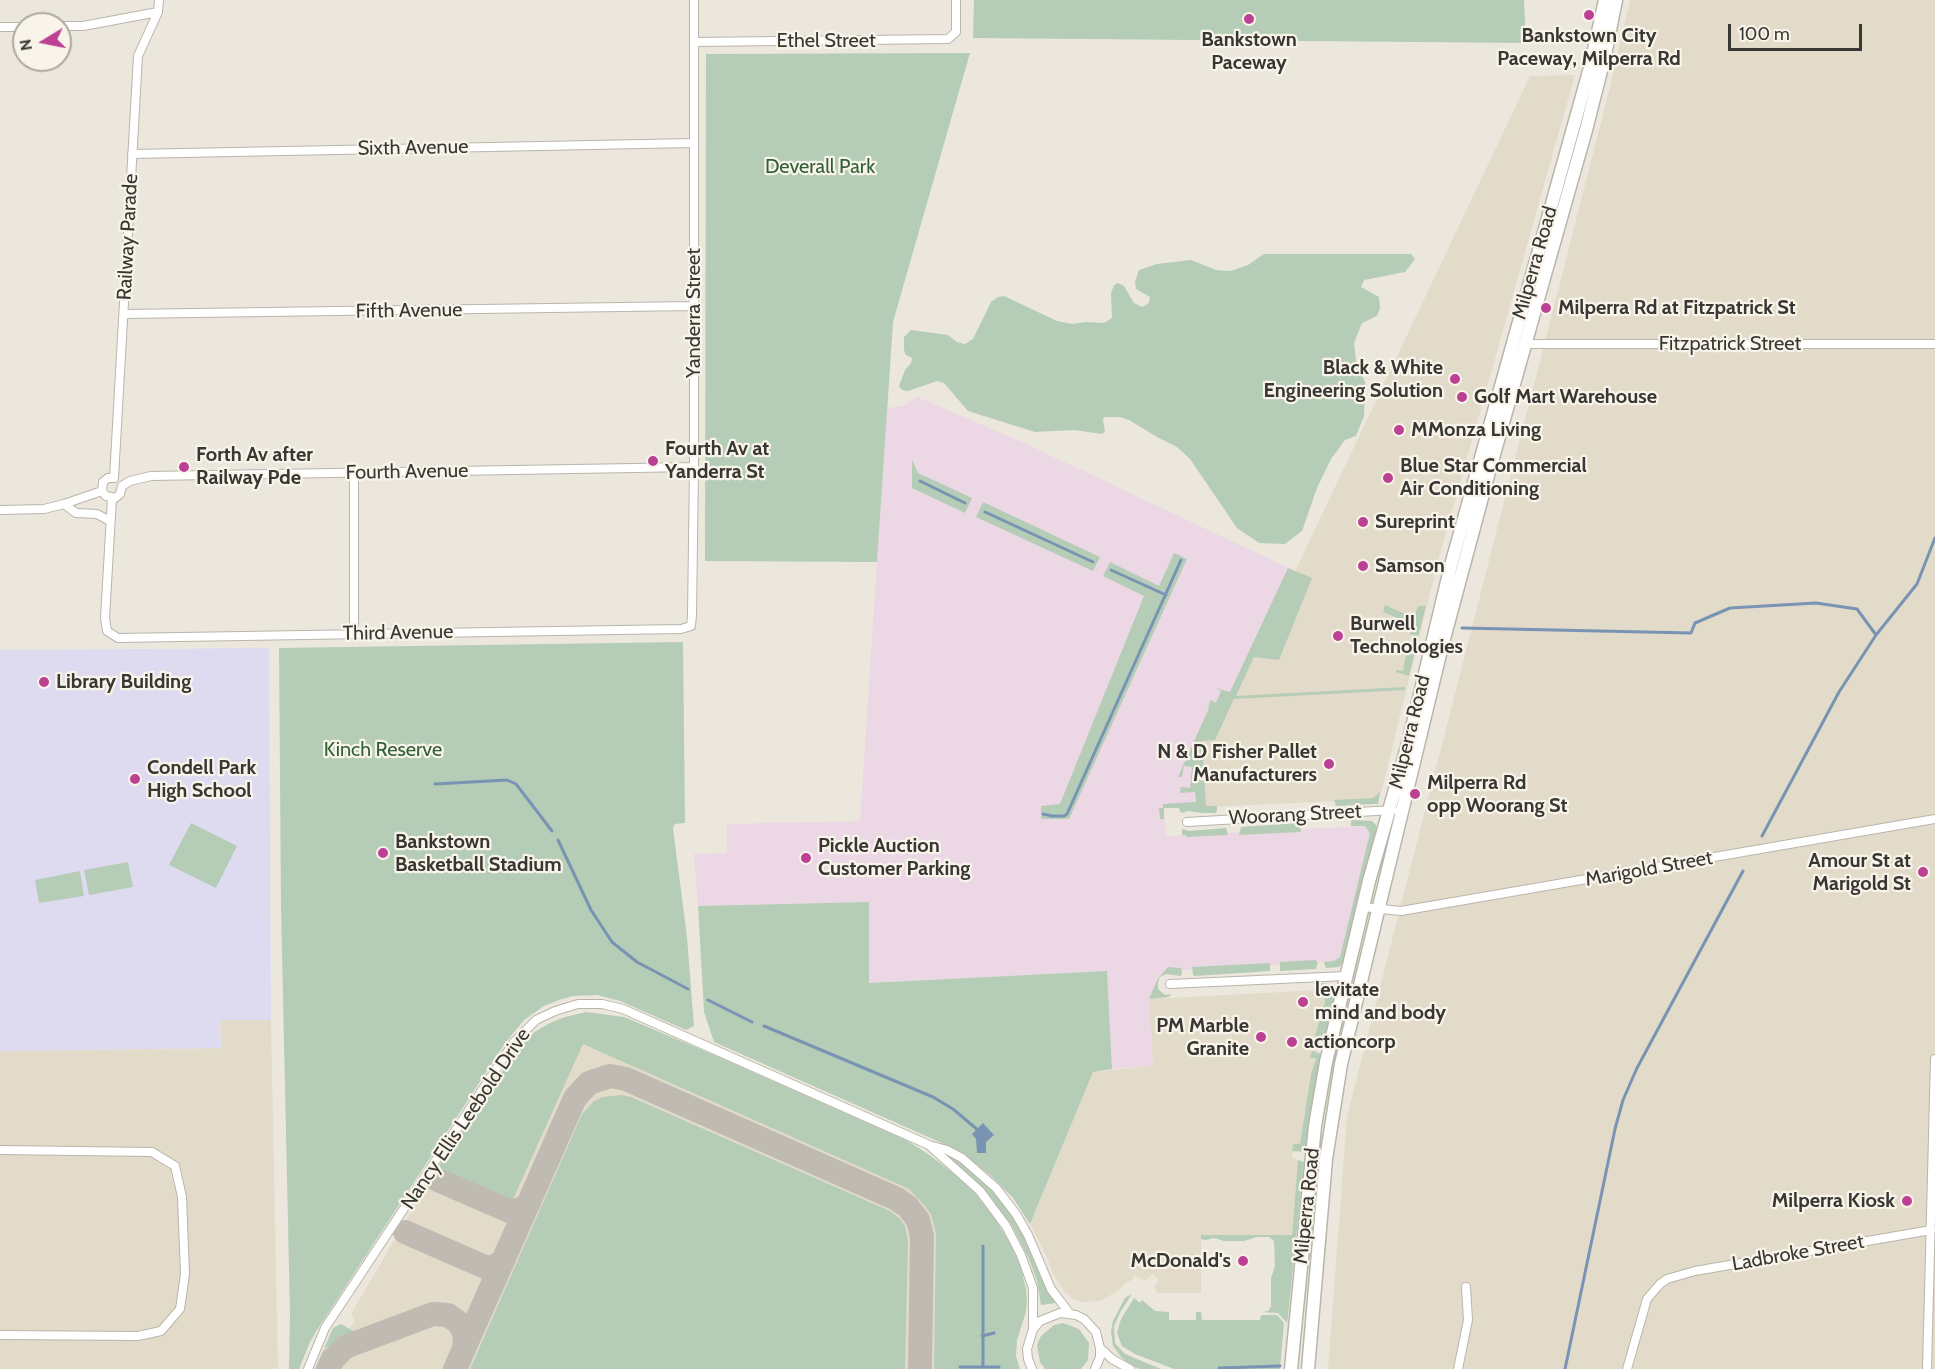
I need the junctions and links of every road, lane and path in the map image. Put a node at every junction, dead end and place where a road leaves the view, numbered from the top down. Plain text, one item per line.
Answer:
1 (159, 0) edge
2 (694, 0) edge
3 (956, 0) edge
4 (1605, 0) edge
5 (1616, 0) edge
6 (158, 12) junction
7 (72, 26) edge
8 (694, 42) junction
9 (694, 143) junction
10 (132, 154) junction
11 (693, 306) junction
12 (124, 314) junction
13 (1525, 344) junction
14 (1935, 344) edge
15 (694, 467) junction
16 (354, 473) junction
17 (114, 478) junction
18 (122, 486) junction
19 (102, 491) junction
20 (112, 498) junction
21 (64, 504) junction
22 (0, 510) edge
23 (110, 521) junction
24 (691, 626) joint
25 (354, 633) junction
26 (1403, 809) junction
27 (1390, 810) junction
28 (1935, 819) edge
29 (1187, 822) dead end
30 (1364, 907) junction
31 (1380, 910) junction
32 (1346, 976) junction
33 (1170, 984) dead end
34 (1935, 1059) edge
35 (930, 1145) junction
36 (0, 1150) edge
37 (1930, 1230) junction
38 (1466, 1287) dead end
39 (1070, 1314) junction
40 (1033, 1329) junction
41 (0, 1335) edge
42 (1100, 1348) junction
43 (308, 1369) edge
44 (1032, 1369) edge
45 (1095, 1369) edge
46 (1130, 1369) edge
47 (1291, 1369) edge
48 (1308, 1369) edge
49 (1458, 1369) edge
50 (1627, 1369) edge
51 (1927, 1369) edge

1 - 6 street, Railway Parade
2 - 8 street, Yanderra Street
3 - 8 street, Ethel Street
4 - 27 highway, Milperra Road
5 - 13 highway, Milperra Road
6 - 7 street
6 - 10 street, Railway Parade
8 - 9 street, Yanderra Street
9 - 10 street, Sixth Avenue
9 - 11 street, Yanderra Street
10 - 12 street, Railway Parade
11 - 12 street, Fifth Avenue
11 - 15 street, Yanderra Street
12 - 17 street, Railway Parade
13 - 14 street, Fitzpatrick Street
13 - 26 highway, Milperra Road
15 - 16 street, Fourth Avenue
15 - 24 street, Yanderra Street
16 - 18 street, Fourth Avenue
16 - 25 street
17 - 18 street
17 - 19 street
18 - 20 street
19 - 20 street
19 - 21 street
20 - 23 street
21 - 22 street
21 - 23 street
23 - 25 street, Third Avenue
24 - 25 street, Third Avenue
26 - 27 street, Woorang Street
26 - 31 highway, Milperra Road
27 - 29 street, Woorang Street
27 - 30 highway, Milperra Road
28 - 31 street, Marigold Street
30 - 31 street, Marigold Street
30 - 32 highway, Milperra Road
31 - 48 highway, Milperra Road
32 - 33 street
32 - 47 highway, Milperra Road
34 - 37 street
35 - 39 street, Nancy Ellis Leebold Drive
35 - 40 street, Nancy Ellis Leebold Drive
35 - 43 street, Nancy Ellis Leebold Drive
36 - 41 street
37 - 50 street, Ladbroke Street
37 - 51 street
38 - 49 street
39 - 40 street
39 - 42 street, Nancy Ellis Leebold Drive
40 - 44 street, Nancy Ellis Leebold Drive
42 - 45 street
42 - 46 street

